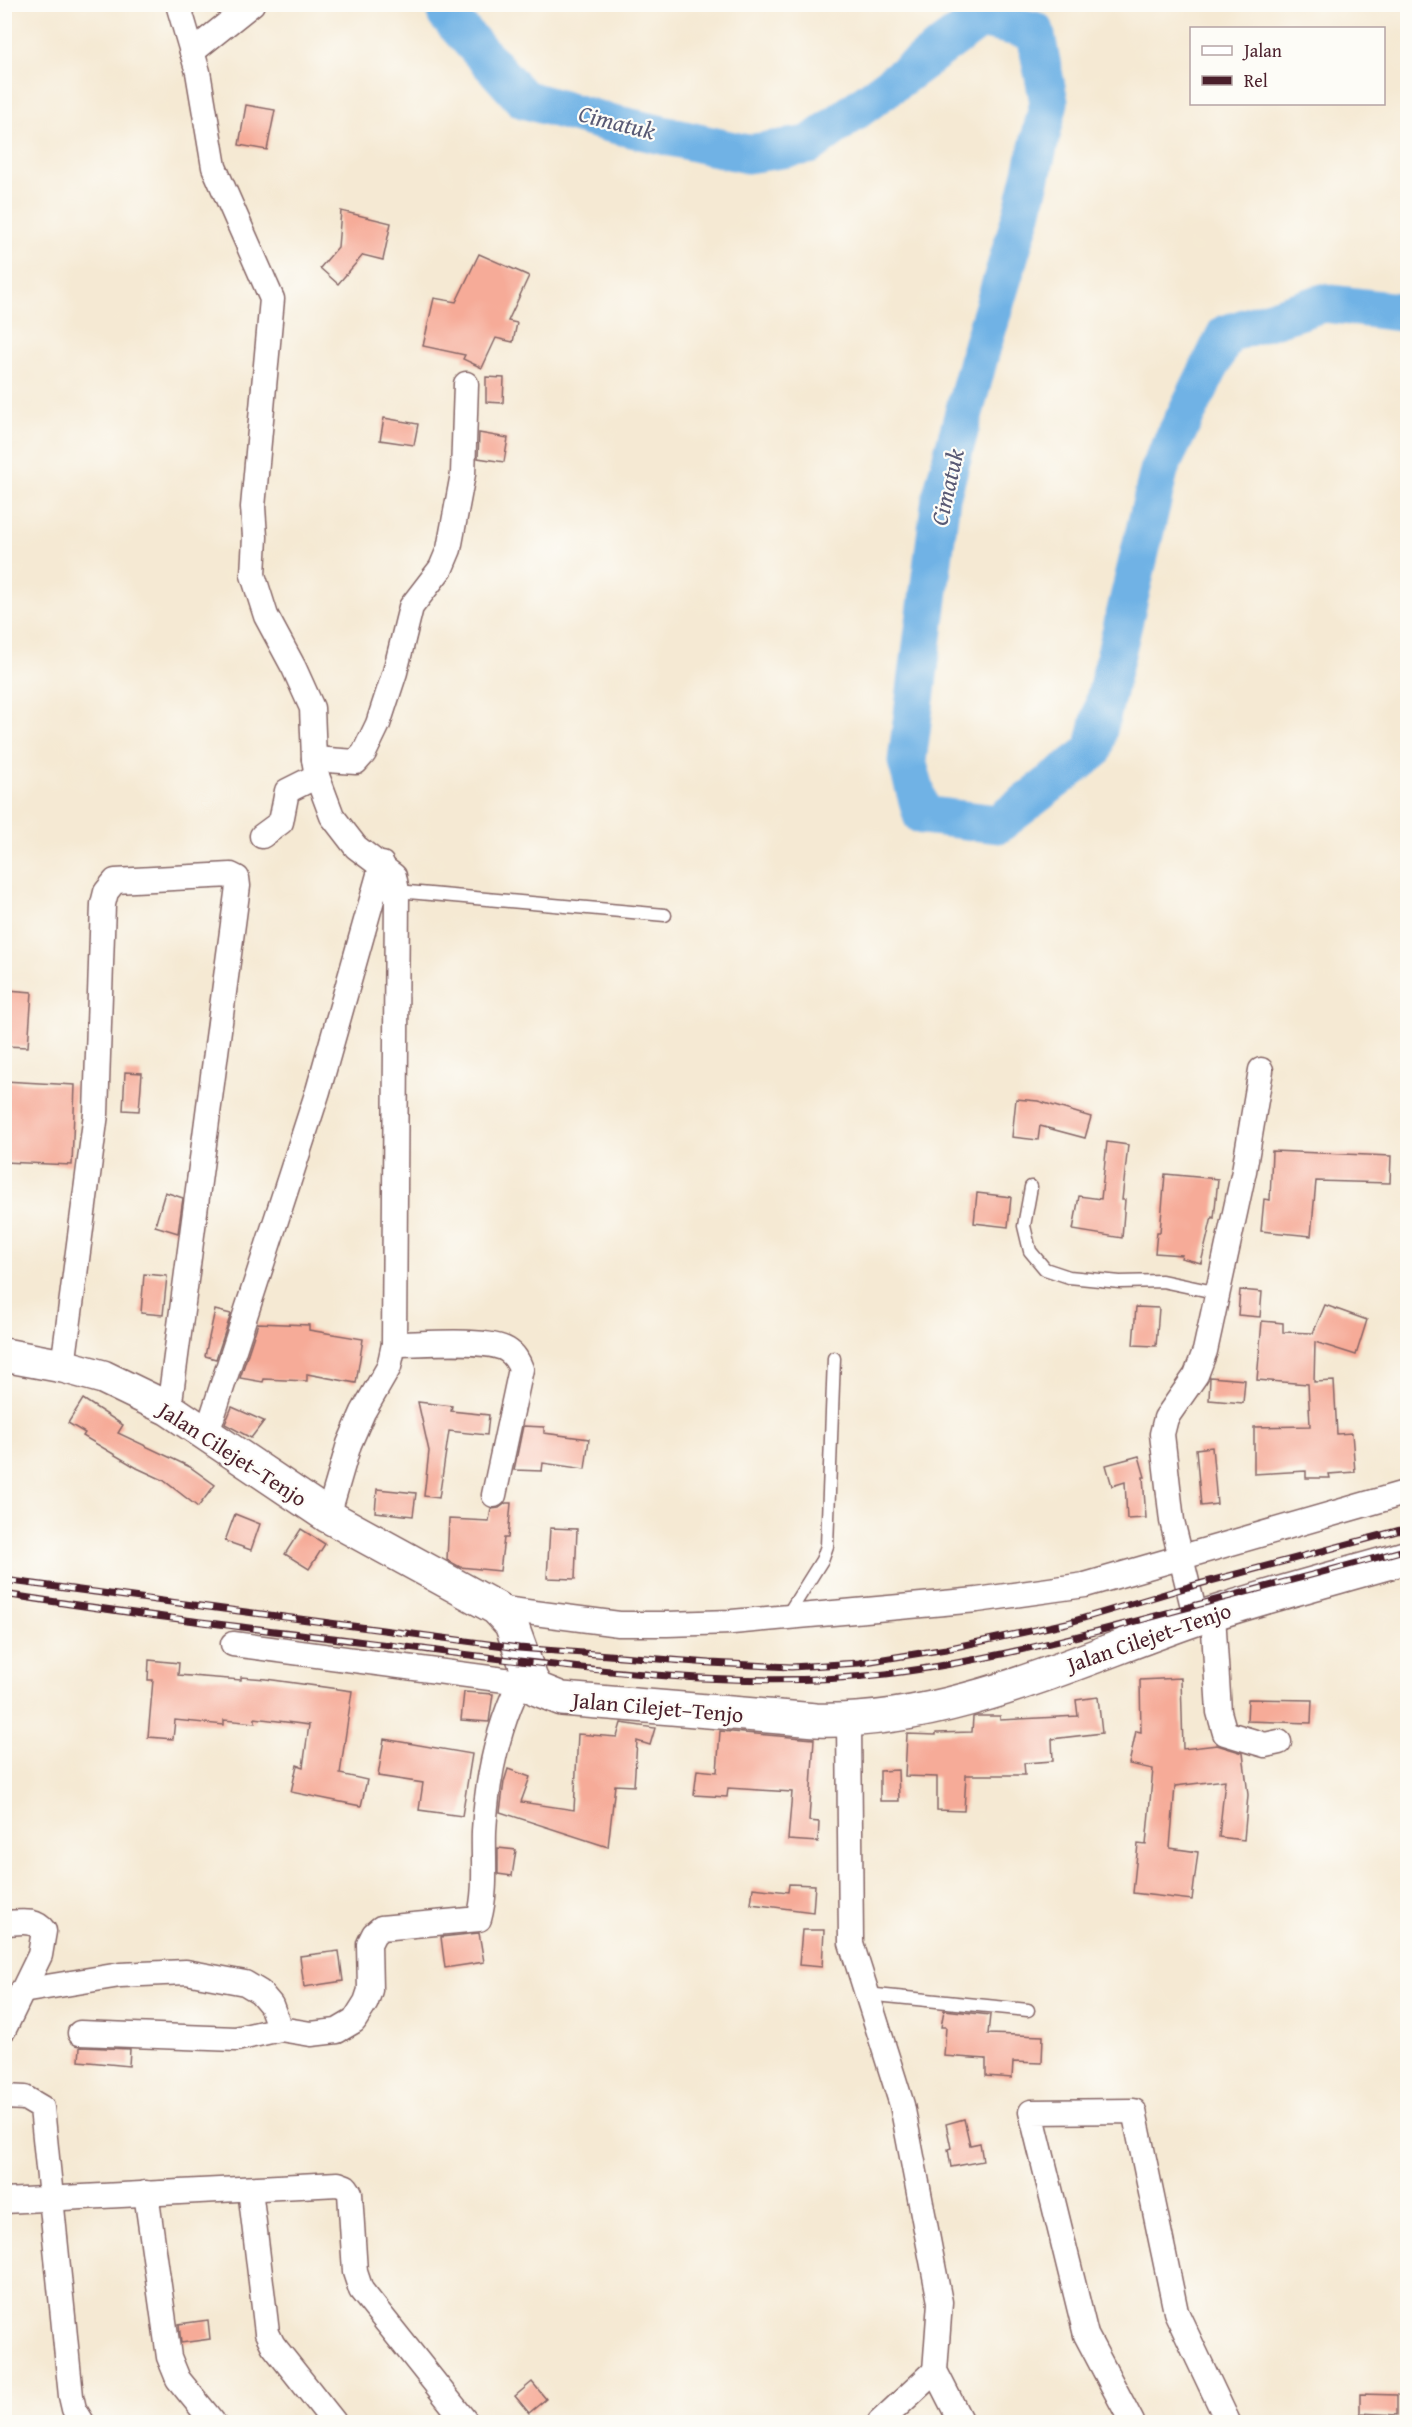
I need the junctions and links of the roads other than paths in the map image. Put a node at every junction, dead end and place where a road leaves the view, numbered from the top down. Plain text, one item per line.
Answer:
1 (178, 4) edge
2 (252, 4) edge
3 (192, 52) junction
4 (466, 384) dead end
5 (315, 767) junction
6 (262, 836) dead end
7 (382, 864) junction
8 (397, 891) junction
9 (665, 915) dead end
10 (1261, 1070) dead end
11 (1031, 1187) dead end
12 (1219, 1293) junction
13 (394, 1344) junction
14 (4, 1355) edge
15 (834, 1358) dead end
16 (63, 1366) junction
17 (169, 1409) junction
18 (206, 1436) junction
19 (1407, 1492) edge
20 (494, 1495) dead end
21 (328, 1516) junction
22 (1407, 1557) edge
23 (1181, 1558) junction
24 (496, 1608) junction
25 (787, 1617) junction
26 (1204, 1617) junction
27 (233, 1644) dead end
28 (528, 1686) junction
29 (849, 1721) junction
30 (1279, 1742) dead end
31 (4, 1923) edge
32 (866, 1994) junction
33 (11, 2010) edge
34 (1029, 2010) dead end
35 (280, 2029) junction
36 (80, 2033) dead end
37 (4, 2097) edge
38 (250, 2189) junction
39 (146, 2193) junction
40 (50, 2198) junction
41 (4, 2202) edge
42 (935, 2371) junction
43 (82, 2422) edge
44 (213, 2422) edge
45 (334, 2422) edge
46 (466, 2422) edge
47 (880, 2422) edge
48 (961, 2422) edge
49 (1132, 2422) edge
50 (1228, 2422) edge

1 - 3 street
2 - 3 street
3 - 5 street
4 - 5 street
5 - 6 street
5 - 7 street
7 - 8 street
7 - 18 street
8 - 9 lane
8 - 13 street
10 - 12 street
11 - 12 lane
12 - 23 street
13 - 20 street
13 - 21 street
14 - 16 main road, Jalan Cilejet–Tenjo
15 - 25 lane
16 - 17 main road, Jalan Cilejet–Tenjo
16 - 17 street
17 - 18 main road, Jalan Cilejet–Tenjo
18 - 21 main road, Jalan Cilejet–Tenjo
19 - 23 street
21 - 24 main road, Jalan Cilejet–Tenjo
22 - 26 main road, Jalan Cilejet–Tenjo
23 - 25 street
23 - 26 street
24 - 25 street
24 - 28 main road, Jalan Cilejet–Tenjo
26 - 29 main road, Jalan Cilejet–Tenjo
26 - 30 street
27 - 28 street
28 - 29 main road, Jalan Cilejet–Tenjo
28 - 35 street
29 - 32 street
31 - 33 street
32 - 34 lane
32 - 42 street
33 - 35 street
35 - 36 street
37 - 40 street
38 - 39 street
38 - 45 street
38 - 46 street
39 - 40 street
39 - 44 street
40 - 41 street
40 - 43 street
42 - 47 street
42 - 48 street
49 - 50 street

